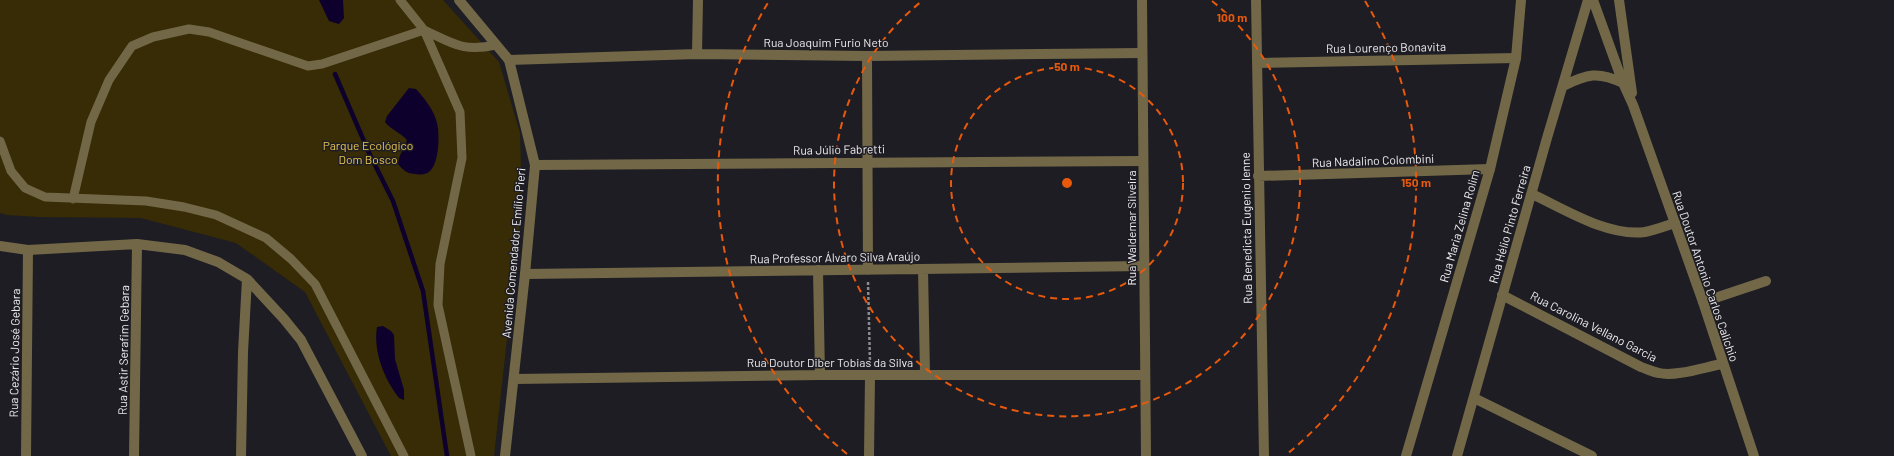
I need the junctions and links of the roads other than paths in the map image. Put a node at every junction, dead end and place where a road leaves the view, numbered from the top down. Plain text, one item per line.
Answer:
1 (400, 0) edge
2 (459, 0) edge
3 (698, 0) edge
4 (1142, 0) edge
5 (1256, 0) edge
6 (1521, 0) edge
7 (1588, 0) edge
8 (1593, 0) edge
9 (1619, 0) edge
10 (424, 30) junction
11 (496, 45) junction
12 (1142, 53) junction
13 (697, 54) junction
14 (867, 56) junction
15 (1516, 58) junction
16 (509, 60) junction
17 (1257, 63) junction
18 (1623, 83) junction
19 (1563, 86) junction
20 (1633, 105) junction
21 (0, 141) edge
22 (868, 161) junction
23 (1144, 161) junction
24 (535, 165) junction
25 (1490, 169) junction
26 (1258, 176) junction
27 (1532, 194) junction
28 (73, 199) junction
29 (1675, 223) junction
30 (137, 244) junction
31 (0, 246) edge
32 (28, 250) junction
33 (1144, 266) junction
34 (923, 269) junction
35 (818, 270) junction
36 (868, 270) junction
37 (525, 274) junction
38 (247, 279) junction
39 (1766, 281) dead end
40 (1502, 295) junction
41 (1703, 302) junction
42 (1722, 364) junction
43 (925, 374) junction
44 (820, 375) junction
45 (870, 375) junction
46 (1145, 375) junction
47 (514, 379) junction
48 (1474, 398) junction
49 (26, 456) edge
50 (134, 456) edge
51 (241, 456) edge
52 (362, 456) edge
53 (404, 456) edge
54 (470, 456) edge
55 (505, 456) edge
56 (869, 456) edge
57 (1146, 456) edge
58 (1264, 456) edge
59 (1406, 456) edge
60 (1457, 456) edge
61 (1592, 456) edge
62 (1754, 456) edge

1 - 10 lane
2 - 11 street, Avenida Comendador Emílio Pieri
3 - 13 street
4 - 12 street, Rua Waldemar Silveira
5 - 17 street, Rua Benedicta Eugenio Ienne
6 - 15 street, Rua Maria Zelina Rolim
7 - 19 street, Rua Hélio Pinto Ferreira
8 - 18 street, Rua Doutor Antonio Carlos Calichio
9 - 20 street, Rua Doutor Antonio Carlos Calichio
10 - 11 lane
10 - 28 lane
10 - 54 lane
11 - 16 street, Avenida Comendador Emílio Pieri
12 - 14 street, Rua Joaquim Furio Neto
12 - 23 street, Rua Waldemar Silveira
13 - 14 street, Rua Joaquim Furio Neto
13 - 16 street, Rua Joaquim Furio Neto
14 - 22 street
15 - 17 street, Rua Lourenço Bonavita
15 - 25 street, Rua Maria Zelina Rolim
16 - 24 street, Avenida Comendador Emílio Pieri
17 - 26 street, Rua Benedicta Eugenio Ienne
18 - 19 street
18 - 20 street, Rua Doutor Antonio Carlos Calichio
19 - 27 street, Rua Hélio Pinto Ferreira
20 - 29 street, Rua Doutor Antonio Carlos Calichio
21 - 28 lane
22 - 23 street, Rua Júlio Fabretti
22 - 24 street, Rua Júlio Fabretti
22 - 36 street
23 - 33 street, Rua Waldemar Silveira
24 - 37 street, Avenida Comendador Emílio Pieri
25 - 26 street, Rua Nadalino Colombini
25 - 59 street, Rua Maria Zelina Rolim
26 - 58 street, Rua Benedicta Eugenio Ienne
27 - 29 street
27 - 40 street, Rua Hélio Pinto Ferreira
28 - 53 lane
29 - 41 street, Rua Doutor Antonio Carlos Calichio
30 - 32 street
30 - 38 street
30 - 50 street, Rua Astir Serafim Gebara
31 - 32 street
32 - 49 street, Rua Cezário José Gebara
33 - 34 street, Rua Professor Álvaro Silva Araújo
33 - 46 street, Rua Waldemar Silveira
34 - 36 street, Rua Professor Álvaro Silva Araújo
34 - 43 street
35 - 36 street, Rua Professor Álvaro Silva Araújo
35 - 37 street, Rua Professor Álvaro Silva Araújo
35 - 44 street
37 - 47 street, Avenida Comendador Emílio Pieri
38 - 51 street
38 - 52 street
39 - 41 street
40 - 42 street, Rua Carolina Vellano Garcia
40 - 48 street, Rua Hélio Pinto Ferreira
41 - 42 street, Rua Doutor Antonio Carlos Calichio
42 - 62 street, Rua Doutor Antonio Carlos Calichio
43 - 45 street, Rua Doutor Diber Tobias da Silva
43 - 46 street, Rua Doutor Diber Tobias da Silva
44 - 45 street, Rua Doutor Diber Tobias da Silva
44 - 47 street, Rua Doutor Diber Tobias da Silva
45 - 56 street
46 - 57 street, Rua Waldemar Silveira
47 - 55 street, Avenida Comendador Emílio Pieri
48 - 60 street, Rua Hélio Pinto Ferreira
48 - 61 street

